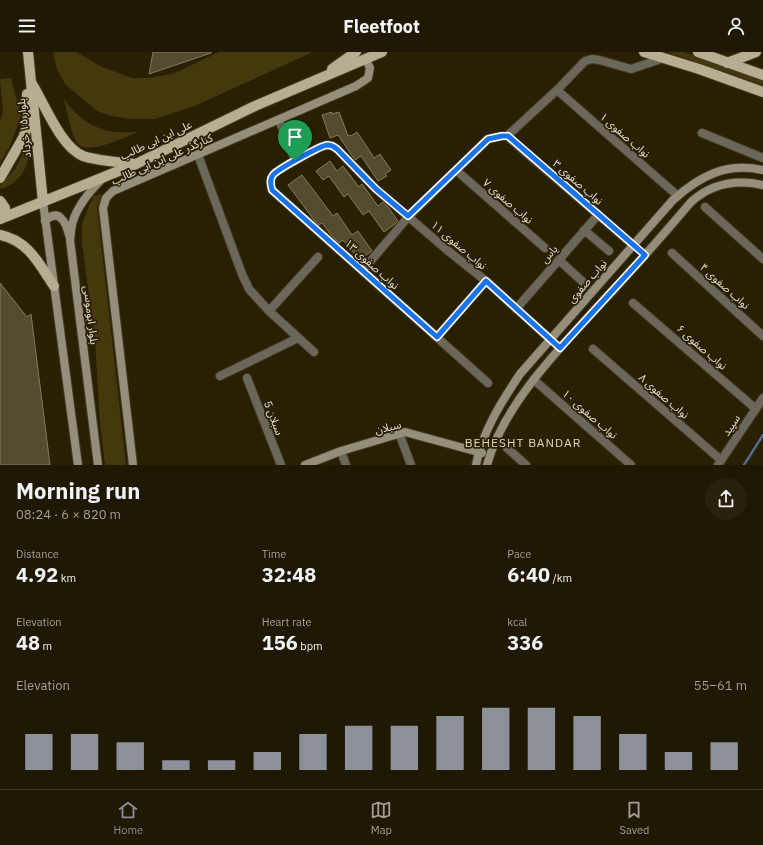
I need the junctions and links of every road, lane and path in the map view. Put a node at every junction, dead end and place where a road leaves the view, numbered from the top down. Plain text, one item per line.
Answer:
1 (28, 52) edge
2 (356, 52) edge
3 (382, 52) edge
4 (644, 52) edge
5 (698, 52) edge
6 (756, 52) edge
7 (664, 58) junction
8 (366, 60) junction
9 (727, 63) junction
10 (763, 75) edge
11 (319, 78) junction
12 (31, 83) junction
13 (557, 90) junction
14 (763, 92) edge
15 (279, 120) junction
16 (702, 133) dead end
17 (508, 136) junction
18 (198, 155) junction
19 (763, 158) edge
20 (295, 161) junction
21 (136, 164) junction
22 (457, 170) junction
23 (763, 170) edge
24 (0, 178) edge
25 (103, 178) junction
26 (763, 185) edge
27 (678, 196) junction
28 (0, 201) edge
29 (43, 202) junction
30 (705, 207) dead end
31 (598, 214) junction
32 (408, 216) junction
33 (0, 219) edge
34 (45, 221) junction
35 (584, 230) junction
36 (0, 235) edge
37 (70, 240) junction
38 (634, 245) junction
39 (546, 248) dead end
40 (609, 251) dead end
41 (672, 253) dead end
42 (645, 255) junction
43 (318, 257) dead end
44 (763, 259) edge
45 (559, 260) junction
46 (363, 270) junction
47 (486, 281) junction
48 (584, 283) dead end
49 (54, 286) junction
50 (633, 303) dead end
51 (516, 309) junction
52 (269, 311) junction
53 (763, 336) edge
54 (437, 337) junction
55 (298, 338) junction
56 (550, 339) junction
57 (560, 348) junction
58 (593, 349) dead end
59 (314, 352) dead end
60 (220, 376) dead end
61 (247, 378) dead end
62 (534, 380) junction
63 (488, 383) dead end
64 (763, 398) edge
65 (756, 409) junction
66 (399, 433) junction
67 (507, 448) dead end
68 (341, 451) junction
69 (478, 452) junction
70 (489, 454) junction
71 (719, 462) edge
72 (314, 463) edge
73 (625, 463) edge
74 (78, 465) edge
75 (98, 465) edge
76 (133, 465) edge
77 (281, 465) edge
78 (305, 465) edge
79 (346, 465) edge
80 (411, 465) edge
81 (476, 465) edge
82 (486, 465) edge
83 (526, 465) edge

1 - 12 main road, بلوار ۱۵ خرداد
2 - 11 main road
3 - 8 main road
4 - 7 main road
5 - 9 main road
6 - 9 main road
7 - 13 street
7 - 14 main road
8 - 11 main road
8 - 15 street, کنارگذر علی ابن ابی طالب
9 - 10 main road
11 - 21 main road, علی ابن ابی طالب
12 - 21 main road
12 - 24 main road
12 - 29 main road, بلوار ۱۵ خرداد
13 - 17 street
13 - 27 street, نواب صفوی ۱
15 - 18 street, کنارگذر علی ابن ابی طالب
15 - 20 street
16 - 19 street
17 - 22 street
17 - 31 street, نواب صفوی ۳
18 - 52 street
18 - 76 street, کنارگذر علی ابن ابی طالب
20 - 32 street, نواب صفوی ۱۱
20 - 46 street, نواب صفوی ۱۳
21 - 25 main road, علی ابن ابی طالب
22 - 32 street
22 - 39 street, نواب صفوی ۷
23 - 27 street, نواب صفوی
25 - 29 main road, علی ابن ابی طالب
25 - 37 street, بلوار ابوموسی
26 - 42 street
27 - 38 street, نواب صفوی
28 - 33 main road
29 - 33 main road, علی ابن ابی طالب
29 - 34 street
30 - 44 street
31 - 35 street, یاس
31 - 38 street, نواب صفوی ۳
32 - 46 street
32 - 47 street, نواب صفوی ۱۱
34 - 37 street
34 - 49 street
35 - 40 street
35 - 45 street, یاس
36 - 49 main road
37 - 75 street, بلوار ابوموسی
38 - 42 street
38 - 56 street, نواب صفوی
41 - 53 street, نواب صفوی ۴
42 - 57 street
43 - 52 street
45 - 48 street
45 - 51 street, یاس
46 - 54 street, نواب صفوی ۱۳
47 - 51 street, نواب صفوی ۱۱
47 - 54 street
49 - 74 street
50 - 65 street, نواب صفوی ۶
51 - 56 street, نواب صفوی ۱۱
52 - 55 street
54 - 63 street, نواب صفوی ۱۳
55 - 59 street
55 - 60 street
56 - 57 street
56 - 69 street, نواب صفوی
57 - 62 street
58 - 71 street, نواب صفوی ۸
61 - 77 street, سبلان 5
62 - 70 street
62 - 73 street, نواب صفوی ۱۰
64 - 65 street, سپید
65 - 71 street, سپید
66 - 68 street, سبلان
66 - 69 street, سبلان
66 - 80 street
67 - 83 street
68 - 72 street, سبلان
68 - 79 street
69 - 70 street, سبلان
69 - 81 street, نواب صفوی
70 - 82 street
72 - 78 street, سبلان

